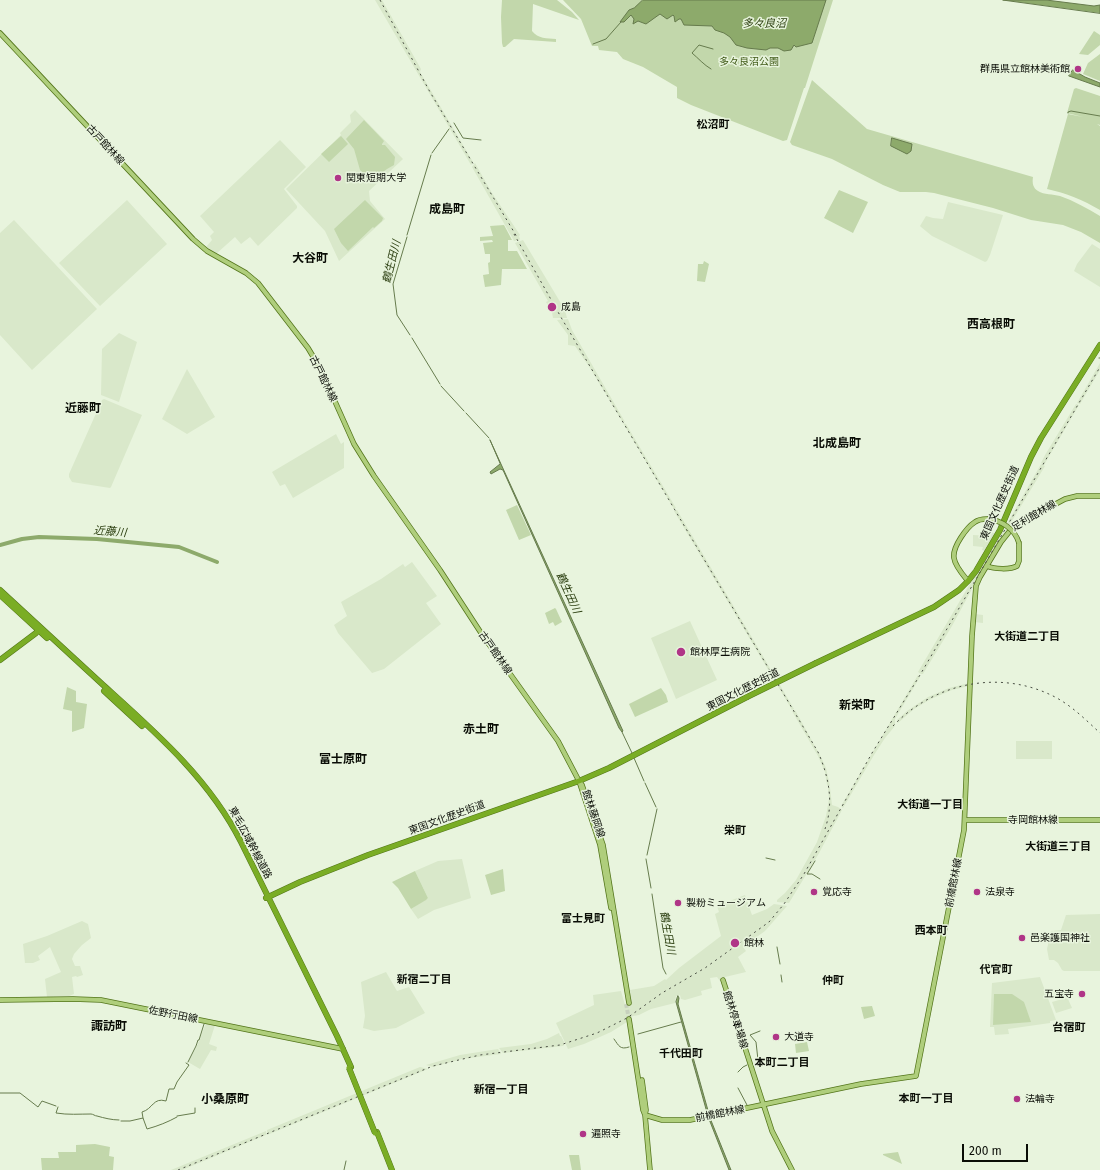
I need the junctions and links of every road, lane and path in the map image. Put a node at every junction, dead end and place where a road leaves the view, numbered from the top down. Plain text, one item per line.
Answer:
1 (0, 33) edge
2 (1100, 345) edge
3 (1100, 496) edge
4 (987, 566) junction
5 (968, 581) junction
6 (0, 590) edge
7 (0, 595) edge
8 (38, 628) junction
9 (0, 656) edge
10 (0, 660) edge
11 (579, 781) junction
12 (965, 820) junction
13 (1100, 820) edge
14 (267, 898) junction
15 (723, 980) dead end
16 (0, 1000) edge
17 (628, 1004) tunnel mouth
18 (630, 1018) tunnel mouth
19 (342, 1049) junction
20 (763, 1105) junction
21 (645, 1115) junction
22 (391, 1170) edge
23 (650, 1170) edge
24 (792, 1170) edge

1 - 11 main road, 古戸館林線
2 - 5 highway, 東国文化歴史街道
3 - 4 main road, 足利館林線
4 - 5 main road, bridge
4 - 12 main road, 前橋館林線
5 - 11 highway, 東国文化歴史街道, bridge
6 - 8 highway, 東毛広域幹線道路
7 - 8 highway, 東毛広域幹線道路
8 - 9 highway
8 - 10 highway
8 - 14 highway, 東毛広域幹線道路
11 - 14 highway, 東国文化歴史街道
11 - 17 main road, 館林藤岡線
12 - 13 main road, 寺岡館林線
12 - 20 main road, 前橋館林線
14 - 19 highway, 東毛広域幹線道路
15 - 20 main road, 館林停車場線
16 - 19 main road, 佐野行田線
18 - 21 main road
19 - 22 highway, 東毛広域幹線道路, bridge
20 - 21 main road, 前橋館林線
20 - 24 main road
21 - 23 main road

